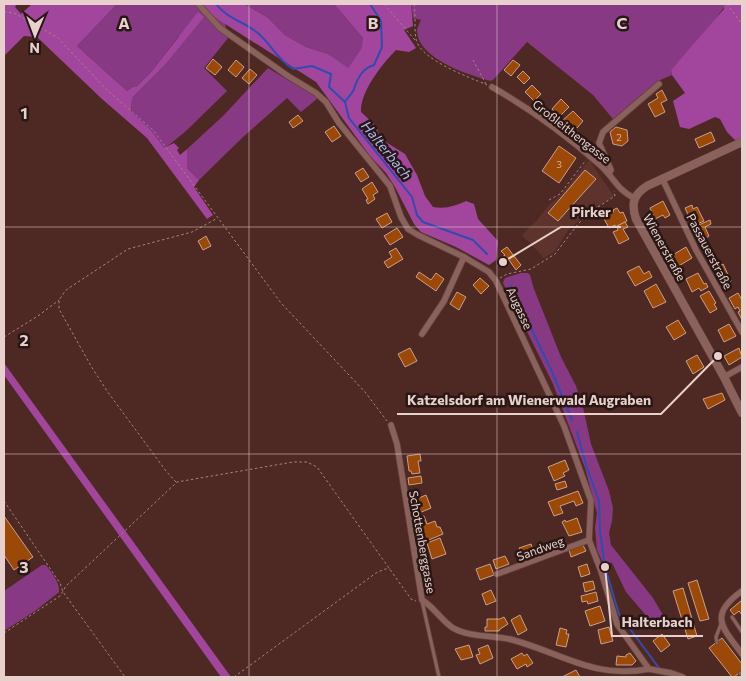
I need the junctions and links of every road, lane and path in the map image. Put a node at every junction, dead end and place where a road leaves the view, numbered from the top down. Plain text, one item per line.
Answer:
1 (198, 4) edge
2 (384, 4) edge
3 (414, 4) edge
4 (727, 4) edge
5 (4, 12) edge
6 (742, 24) edge
7 (416, 41) junction
8 (473, 60) dead end
9 (659, 84) dead end
10 (489, 86) junction
11 (742, 142) edge
12 (590, 157) junction
13 (609, 173) junction
14 (662, 178) junction
15 (618, 187) junction
16 (634, 198) junction
17 (549, 200) dead end
18 (218, 218) junction
19 (464, 257) junction
20 (507, 274) dead end
21 (59, 300) junction
22 (742, 332) edge
23 (422, 334) dead end
24 (4, 337) edge
25 (742, 367) edge
26 (724, 377) junction
27 (742, 413) edge
28 (391, 425) joint
29 (177, 482) junction
30 (4, 501) edge
31 (589, 540) junction
32 (390, 569) junction
33 (497, 574) dead end
34 (742, 591) edge
35 (63, 592) junction
36 (422, 600) junction
37 (732, 617) dead end
38 (722, 624) junction
39 (742, 632) edge
40 (4, 634) edge
41 (717, 643) dead end
42 (742, 654) edge
43 (652, 670) junction
44 (125, 677) edge
45 (234, 677) edge
46 (439, 677) edge
47 (683, 677) edge

1 - 19 street, Augasse
2 - 7 path
3 - 7 path
4 - 6 path
5 - 18 path
7 - 10 path
8 - 10 path
9 - 13 street
10 - 12 street, Großleithengasse
11 - 14 street
12 - 13 street, Großleithengasse
12 - 17 path
13 - 15 street, Großleithengasse
14 - 16 street
14 - 22 street, Passauerstraße
15 - 16 street, Großleithengasse
15 - 20 path
16 - 26 street, Wienerstraße
18 - 21 path
18 - 28 path
19 - 23 street
19 - 31 street, Augasse
21 - 24 path
21 - 29 path
25 - 26 street
26 - 27 street, Wienerstraße
28 - 36 street, Schottenberggasse
29 - 32 path
29 - 35 path
30 - 35 path
31 - 33 street, Sandweg
31 - 43 street, Augasse
32 - 36 path
32 - 45 path
34 - 38 street
35 - 40 path
35 - 44 path
36 - 43 street, Schottenberggasse
36 - 46 lane
37 - 39 lane
38 - 41 lane
38 - 42 street
43 - 47 street

